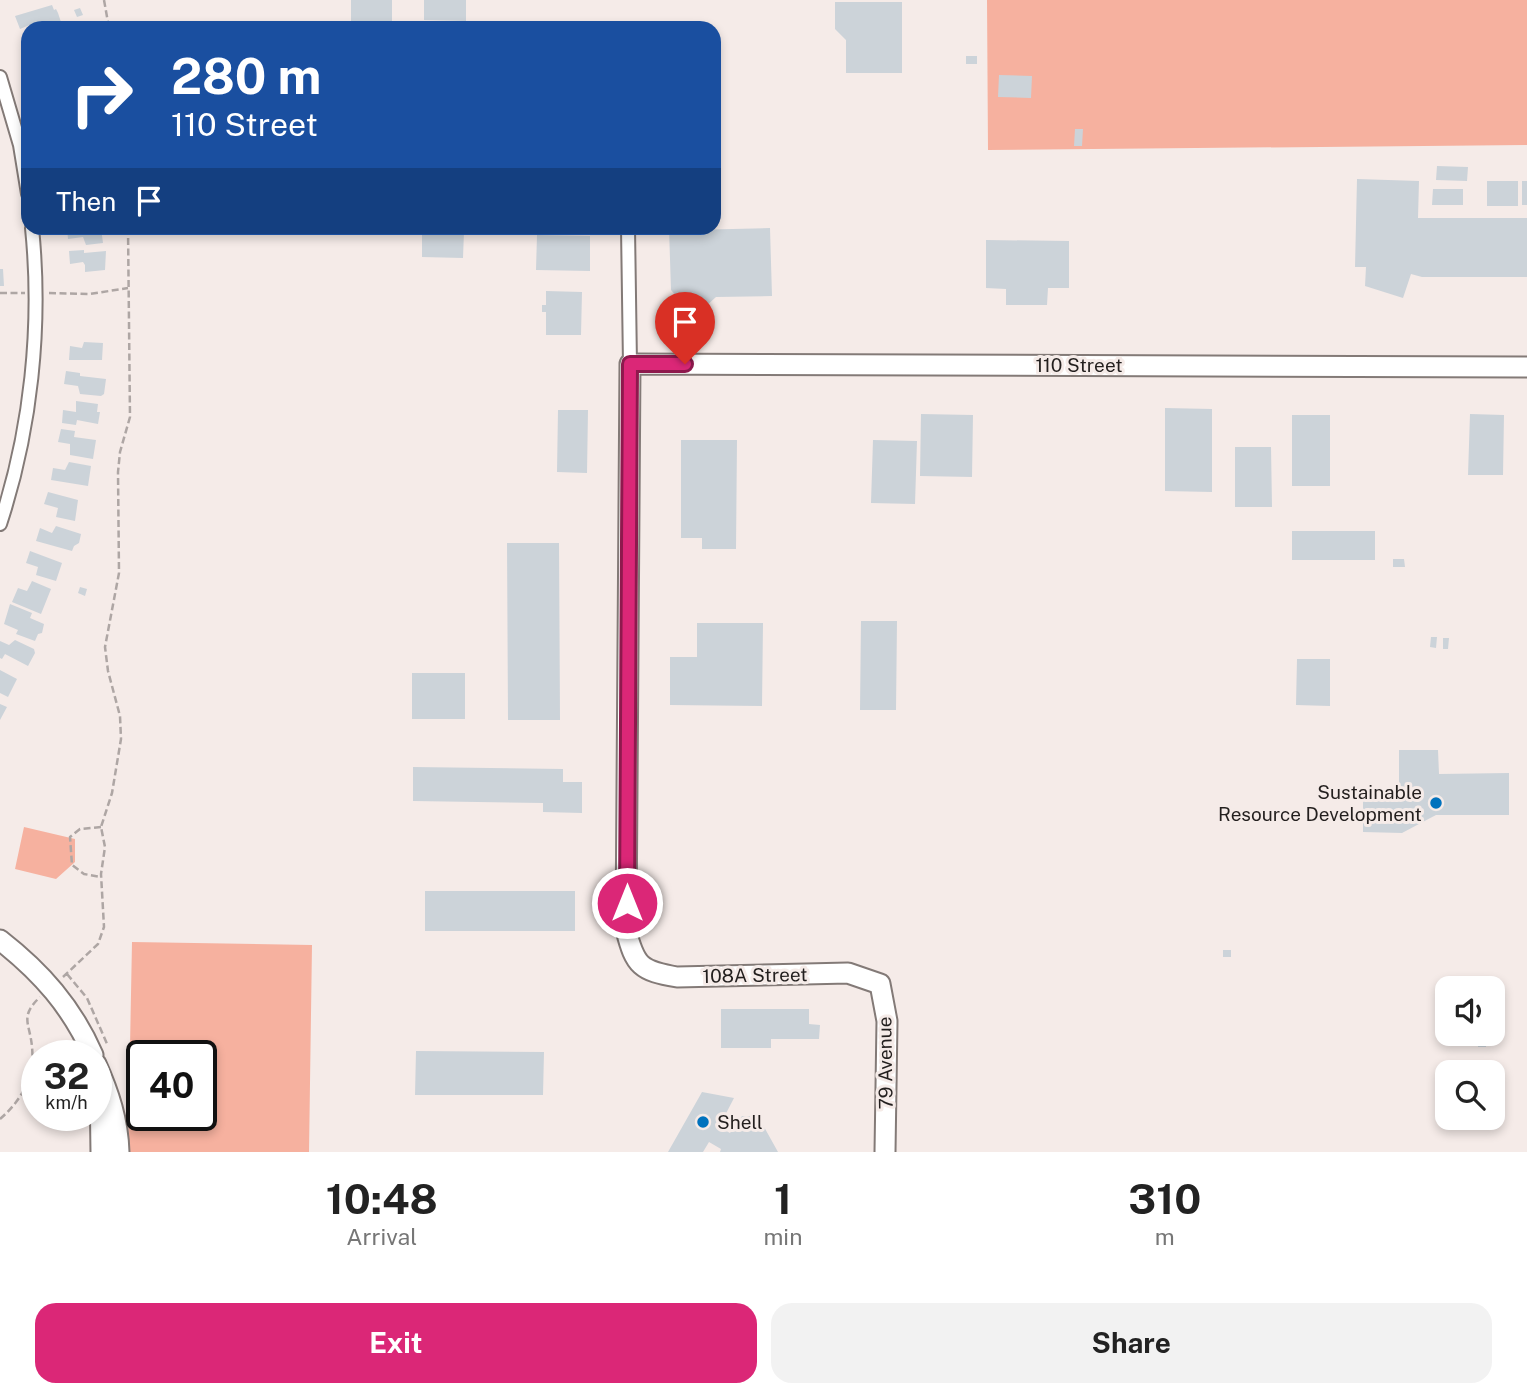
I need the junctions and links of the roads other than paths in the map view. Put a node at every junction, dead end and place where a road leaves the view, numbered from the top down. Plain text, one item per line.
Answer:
1 (0, 77) edge
2 (21, 151) edge
3 (32, 235) edge
4 (628, 235) edge
5 (630, 364) junction
6 (1527, 367) edge
7 (0, 524) edge
8 (0, 940) edge
9 (870, 981) joint
10 (85, 1040) edge
11 (112, 1104) edge
12 (101, 1131) edge
13 (102, 1152) edge
14 (118, 1152) edge
15 (885, 1152) edge

1 - 2 street
3 - 7 street
4 - 5 street
5 - 6 street, 110 Street
5 - 9 street, 108A Street
8 - 10 street
9 - 15 street, 79 Avenue
11 - 14 street
12 - 13 street

